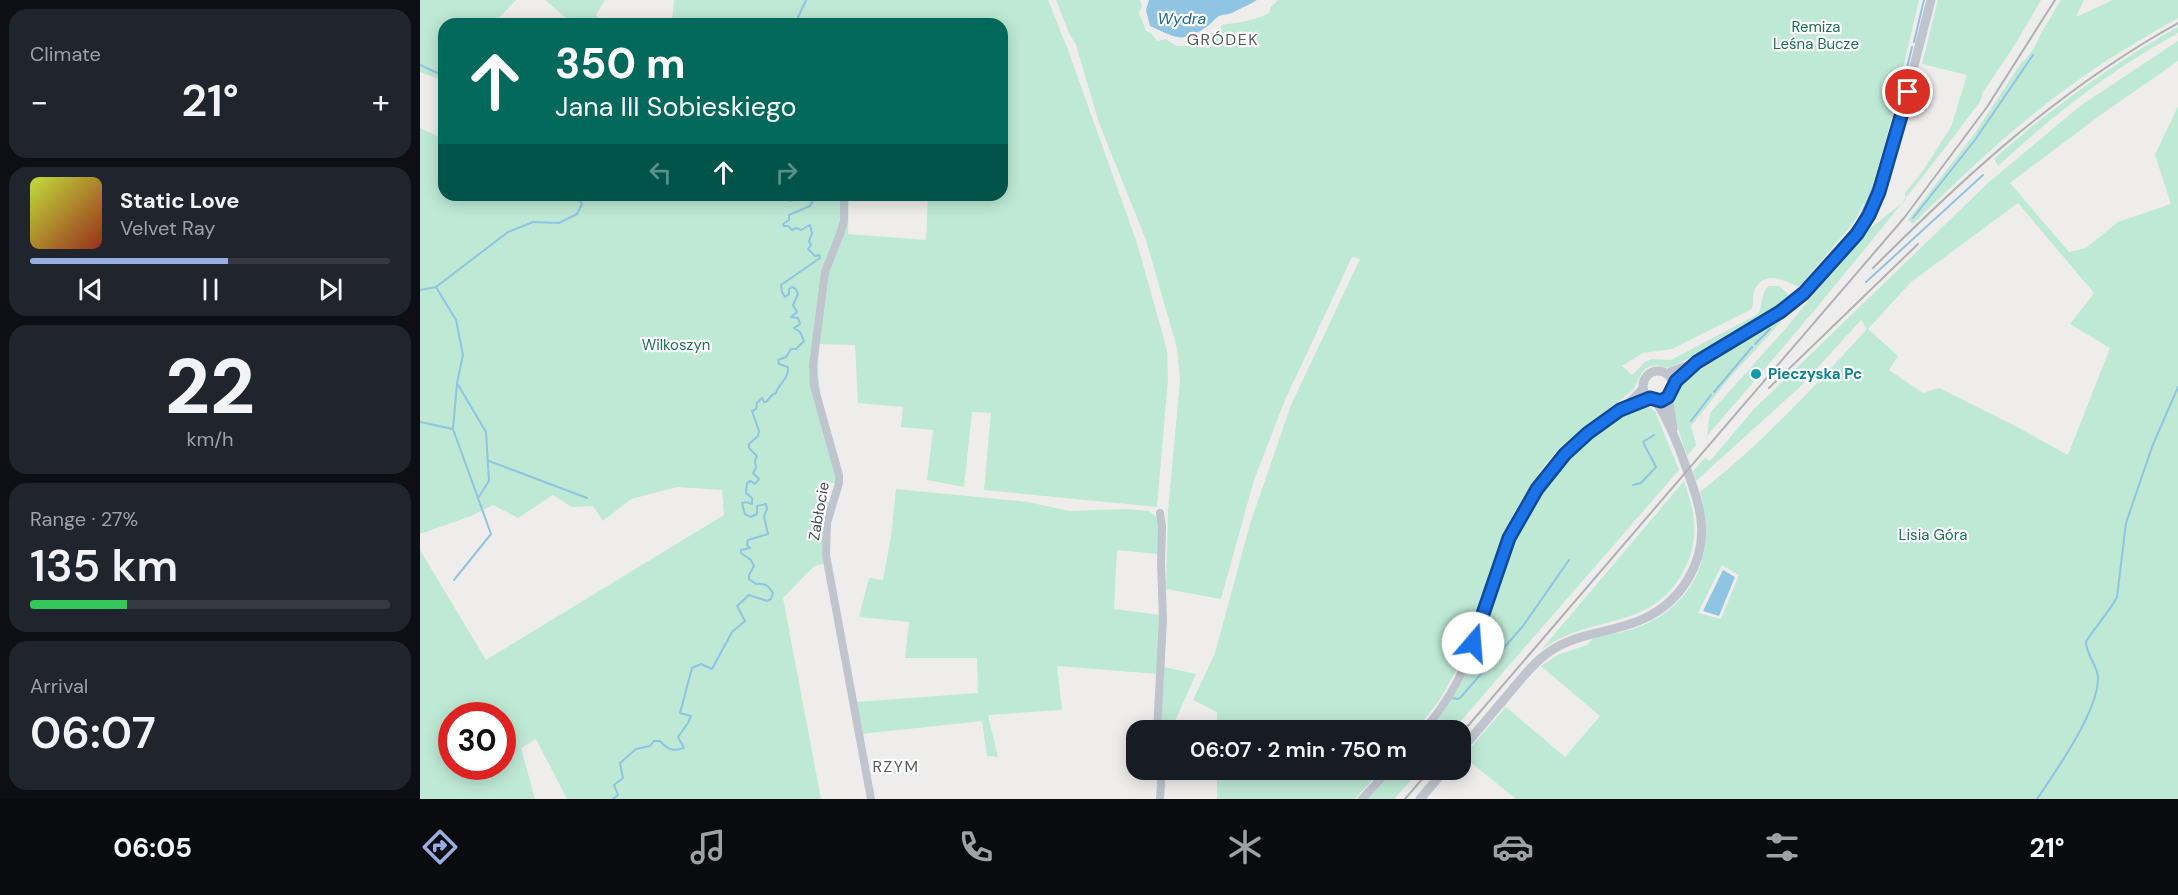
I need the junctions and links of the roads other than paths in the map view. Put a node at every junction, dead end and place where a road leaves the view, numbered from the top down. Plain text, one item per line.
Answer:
1 (1931, 0) edge
2 (844, 201) edge
3 (1697, 362) junction
4 (1666, 374) junction
5 (1673, 385) junction
6 (1643, 387) junction
7 (1668, 397) junction
8 (1653, 400) junction
9 (1620, 410) junction
10 (1673, 431) junction
11 (1160, 513) dead end
12 (1158, 720) edge
13 (1431, 720) edge
14 (1471, 738) edge
15 (1161, 780) edge
16 (1380, 780) edge
17 (1436, 780) edge
18 (871, 799) edge
19 (1160, 799) edge
20 (1362, 799) edge
21 (1420, 799) edge

1 - 3 street
2 - 18 street, Zabłocie
3 - 4 street
3 - 5 street
4 - 5 street
4 - 6 street
5 - 7 street
6 - 8 street
6 - 9 street
7 - 8 street
7 - 10 street
8 - 9 street
8 - 10 street
9 - 13 street
10 - 14 street
11 - 12 street
15 - 19 street
16 - 20 street
17 - 21 street

